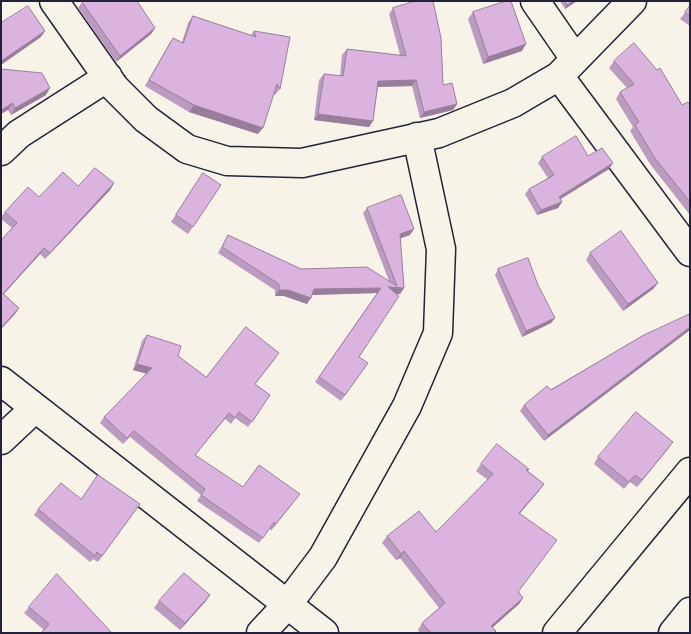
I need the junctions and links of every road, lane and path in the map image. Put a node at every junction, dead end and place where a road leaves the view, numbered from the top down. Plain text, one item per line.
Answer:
1 (54, 1) edge
2 (535, 1) edge
3 (632, 1) edge
4 (567, 68) junction
5 (108, 77) junction
6 (416, 137) junction
7 (1, 152) edge
8 (690, 252) edge
9 (1, 382) edge
10 (34, 409) junction
11 (1, 440) edge
12 (690, 472) edge
13 (287, 605) junction
14 (690, 612) edge
15 (261, 633) edge
16 (324, 633) edge
17 (557, 633) edge
18 (673, 633) edge

1 - 5 street
2 - 4 street
3 - 4 street
4 - 6 street
4 - 8 street
5 - 6 street
5 - 7 street
6 - 13 street
9 - 10 street
10 - 11 street
10 - 13 street
12 - 17 street
13 - 15 street
13 - 16 street
14 - 18 street

